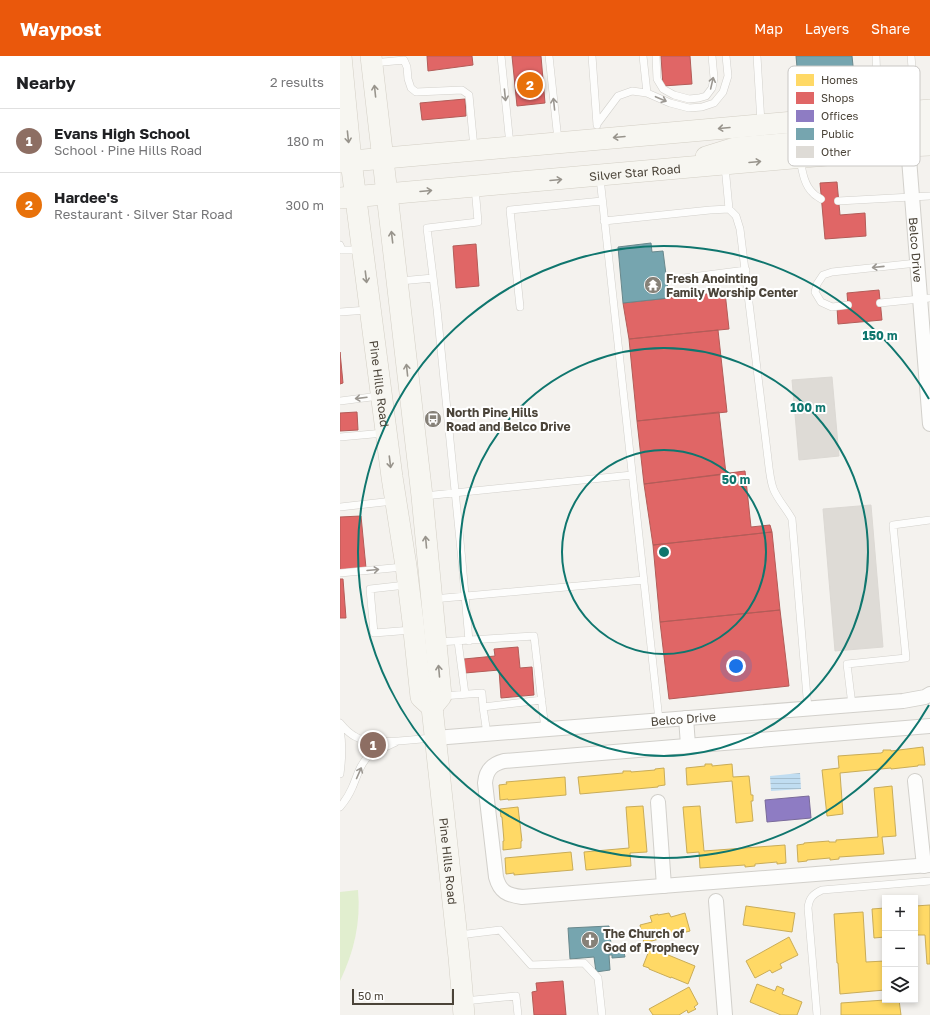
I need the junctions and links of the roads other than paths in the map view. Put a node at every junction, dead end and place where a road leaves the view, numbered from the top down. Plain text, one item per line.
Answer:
1 (341, 56) edge
2 (501, 56) edge
3 (549, 56) edge
4 (592, 56) edge
5 (643, 56) edge
6 (656, 56) edge
7 (712, 56) edge
8 (726, 56) edge
9 (757, 56) edge
10 (876, 56) edge
11 (911, 56) edge
12 (372, 60) edge
13 (876, 66) edge
14 (912, 66) edge
15 (647, 93) junction
16 (343, 104) edge
17 (930, 110) edge
18 (920, 111) edge
19 (788, 123) edge
20 (761, 125) junction
21 (930, 127) edge
22 (597, 131) junction
23 (920, 132) edge
24 (558, 143) junction
25 (788, 143) edge
26 (920, 145) edge
27 (930, 145) edge
28 (510, 147) junction
29 (474, 150) junction
30 (383, 158) junction
31 (788, 159) edge
32 (345, 161) edge
33 (725, 164) junction
34 (801, 166) edge
35 (910, 166) edge
36 (657, 170) junction
37 (599, 176) junction
38 (475, 187) junction
39 (387, 195) junction
40 (930, 196) edge
41 (348, 198) edge
42 (912, 198) junction
43 (822, 199) dead end
44 (602, 200) junction
45 (838, 200) dead end
46 (729, 209) junction
47 (604, 221) junction
48 (340, 245) edge
49 (362, 249) junction
50 (917, 263) junction
51 (746, 270) junction
52 (433, 278) junction
53 (684, 278) dead end
54 (397, 281) junction
55 (925, 298) edge
56 (880, 303) dead end
57 (848, 305) dead end
58 (520, 307) dead end
59 (370, 310) junction
60 (340, 312) edge
61 (382, 395) junction
62 (340, 401) edge
63 (930, 424) edge
64 (386, 433) junction
65 (340, 437) edge
66 (632, 475) junction
67 (455, 492) junction
68 (422, 496) junction
69 (396, 501) junction
70 (340, 506) edge
71 (930, 520) edge
72 (340, 573) edge
73 (407, 576) junction
74 (644, 580) junction
75 (465, 596) junction
76 (432, 599) junction
77 (414, 630) junction
78 (458, 641) junction
79 (469, 641) junction
80 (437, 642) junction
81 (465, 694) junction
82 (930, 694) edge
83 (542, 700) junction
84 (436, 701) junction
85 (852, 705) junction
86 (483, 707) junction
87 (808, 709) junction
88 (686, 718) junction
89 (659, 720) junction
90 (340, 723) edge
91 (930, 726) edge
92 (545, 729) junction
93 (340, 730) edge
94 (487, 734) junction
95 (435, 738) junction
96 (398, 741) junction
97 (688, 746) junction
98 (340, 774) edge
99 (915, 781) dead end
100 (658, 802) dead end
101 (340, 807) edge
102 (927, 865) edge
103 (930, 881) edge
104 (664, 886) junction
105 (716, 901) dead end
106 (456, 935) junction
107 (463, 1008) edge
108 (518, 1015) edge
109 (602, 1015) edge
110 (725, 1015) edge
111 (817, 1015) edge

1 - 16 main road, Pine Hills Road
2 -> 28 lane
24 -> 3 lane
4 - 22 lane
5 - 15 lane
6 -> 7 lane
15 -> 8 lane
9 - 20 lane
10 - 13 lane
11 - 14 lane
12 - 29 lane
30 -> 12 main road, Pine Hills Road
15 - 22 lane
16 -> 32 main road, Pine Hills Road
17 - 18 main road
19 - 20 main road
20 -> 22 main road
21 - 23 main road
22 - 24 main road
24 - 28 main road
25 - 36 main road
26 - 27 main road, Silver Star Road
28 - 29 main road
29 - 30 main road
30 - 32 main road
30 - 39 main road, Pine Hills Road
33 -> 31 main road, Silver Star Road
32 - 41 main road, Pine Hills Road
33 - 36 main road, Silver Star Road
33 - 46 lane
34 - 43 lane
35 - 42 street, Belco Drive
36 - 37 main road, Silver Star Road
38 -> 37 main road, Silver Star Road
37 - 44 lane
39 -> 38 main road, Silver Star Road
38 - 52 lane
39 - 41 main road, Silver Star Road
54 -> 39 main road, Pine Hills Road
40 - 42 lane
41 - 49 main road, Pine Hills Road
42 - 45 lane
42 - 50 street, Belco Drive
44 - 47 lane
44 - 58 lane
46 - 47 lane
46 - 51 lane
47 - 66 lane
48 - 49 lane
49 -> 59 main road, Pine Hills Road
50 - 55 street, Belco Drive
50 -> 57 lane
51 - 53 lane
51 - 87 lane
52 - 54 lane
52 - 67 lane
68 -> 54 main road, Pine Hills Road
55 - 56 lane
55 - 63 street, Belco Drive
59 - 60 lane
59 - 61 main road, Pine Hills Road
61 -> 62 lane
61 - 64 main road, Pine Hills Road
64 - 65 lane
64 -> 69 main road, Pine Hills Road
66 - 67 lane
66 - 74 lane
67 - 68 lane
67 - 75 lane
76 -> 68 main road, Pine Hills Road
69 - 70 lane
69 - 73 main road, Pine Hills Road
71 - 85 lane
72 -> 73 lane
73 - 77 main road, Pine Hills Road
73 - 77 lane
74 - 75 lane
74 - 89 lane
75 - 76 lane
75 - 79 lane
76 - 80 main road, Pine Hills Road
77 - 84 main road, Pine Hills Road
78 - 79 lane
78 - 80 lane
78 - 81 lane
79 - 83 lane
84 -> 80 main road, Pine Hills Road
81 - 84 lane
81 - 86 lane
82 - 85 street, Belco Drive
83 - 86 lane
83 - 92 lane
84 - 95 main road, Pine Hills Road
85 - 87 street, Belco Drive
86 - 94 lane
87 - 88 street, Belco Drive
88 - 89 street, Belco Drive
88 - 97 street
89 - 92 street, Belco Drive
90 - 96 lane
91 - 97 street
92 - 94 street, Belco Drive
93 - 98 lane
94 - 95 street, Belco Drive
95 - 96 lane
95 - 106 main road, Pine Hills Road
101 -> 96 lane
97 - 104 street
99 - 102 street
100 - 104 street
102 - 104 street
103 - 111 lane
105 - 110 street
106 - 107 main road, Pine Hills Road
106 - 109 lane
107 - 108 lane

